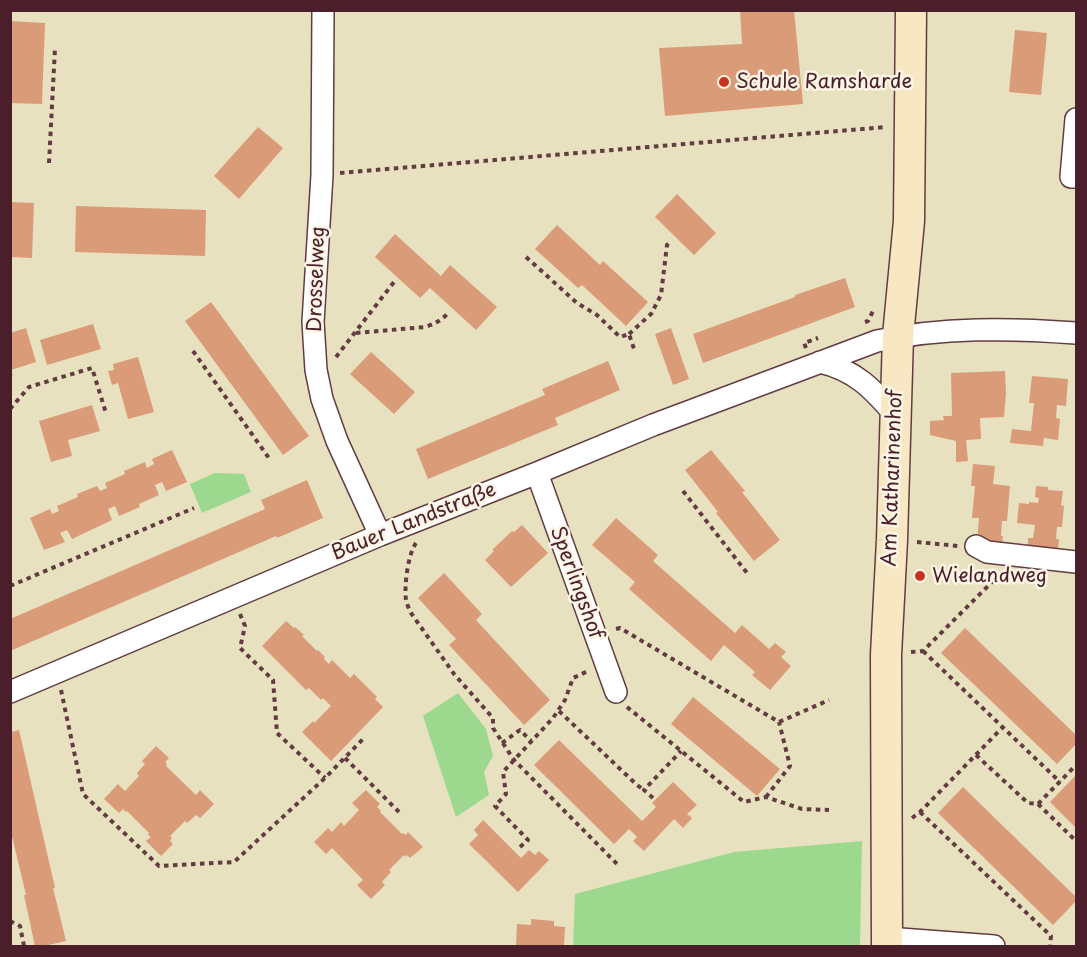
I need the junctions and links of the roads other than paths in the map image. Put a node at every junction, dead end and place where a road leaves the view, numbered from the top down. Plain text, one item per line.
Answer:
1 (322, 10) edge
2 (911, 10) edge
3 (1077, 119) edge
4 (1077, 177) edge
5 (1077, 333) edge
6 (898, 336) junction
7 (820, 362) junction
8 (896, 416) junction
9 (537, 473) junction
10 (380, 535) junction
11 (976, 546) road end
12 (1077, 562) edge
13 (10, 692) edge
14 (616, 692) road end
15 (887, 942) edge
16 (994, 946) edge

1 - 10 street, Drosselweg
2 - 6 street, Am Katharinenhof
3 - 4 street
5 - 6 street, Bauer Landstraße
6 - 7 street, Bauer Landstraße
6 - 8 street, Am Katharinenhof
7 - 8 street
7 - 9 street, Bauer Landstraße
8 - 15 street, Am Katharinenhof
9 - 10 street, Bauer Landstraße
9 - 14 street, Sperlingshof
10 - 13 street, Bauer Landstraße
11 - 12 street
15 - 16 street

